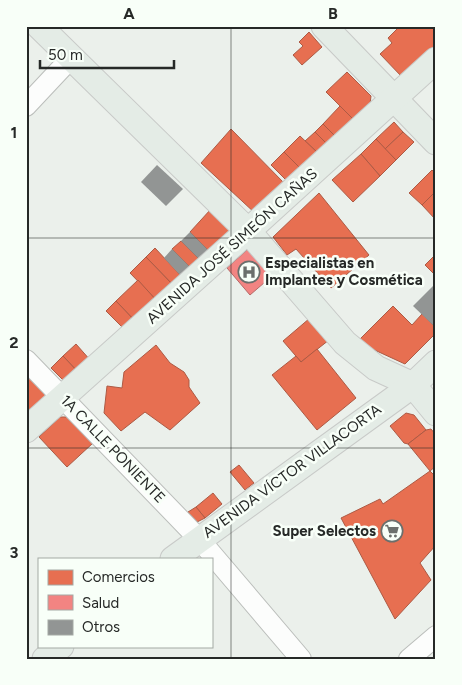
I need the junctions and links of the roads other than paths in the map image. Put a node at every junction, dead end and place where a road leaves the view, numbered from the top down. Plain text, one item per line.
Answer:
1 (40, 26) edge
2 (324, 26) edge
3 (71, 58) junction
4 (436, 60) edge
5 (394, 100) junction
6 (26, 106) edge
7 (436, 142) edge
8 (248, 231) junction
9 (26, 360) edge
10 (436, 363) edge
11 (413, 385) junction
12 (63, 398) junction
13 (436, 413) edge
14 (26, 430) edge
15 (199, 539) junction
16 (174, 558) edge
17 (436, 636) edge
18 (59, 648) edge
19 (46, 659) edge
20 (301, 659) edge
21 (409, 659) edge

1 - 3 main road
2 - 5 main road
3 - 6 street
3 - 8 main road
4 - 5 main road, AVENIDA JOSÉ SIMEÓN CAÑAS
5 - 7 main road
5 - 8 main road, AVENIDA JOSÉ SIMEÓN CAÑAS
8 - 11 main road
8 - 12 main road, AVENIDA JOSÉ SIMEÓN CAÑAS
9 - 12 street, 1A CALLE PONIENTE
10 - 11 main road, AVENIDA VÍCTOR VILLACORTA
11 - 13 main road
11 - 15 main road, AVENIDA VÍCTOR VILLACORTA
12 - 14 main road, AVENIDA JOSÉ SIMEÓN CAÑAS
12 - 15 street, 1A CALLE PONIENTE
15 - 16 main road, AVENIDA VÍCTOR VILLACORTA
15 - 20 street, 1A CALLE PONIENTE
17 - 21 street
18 - 19 main road

